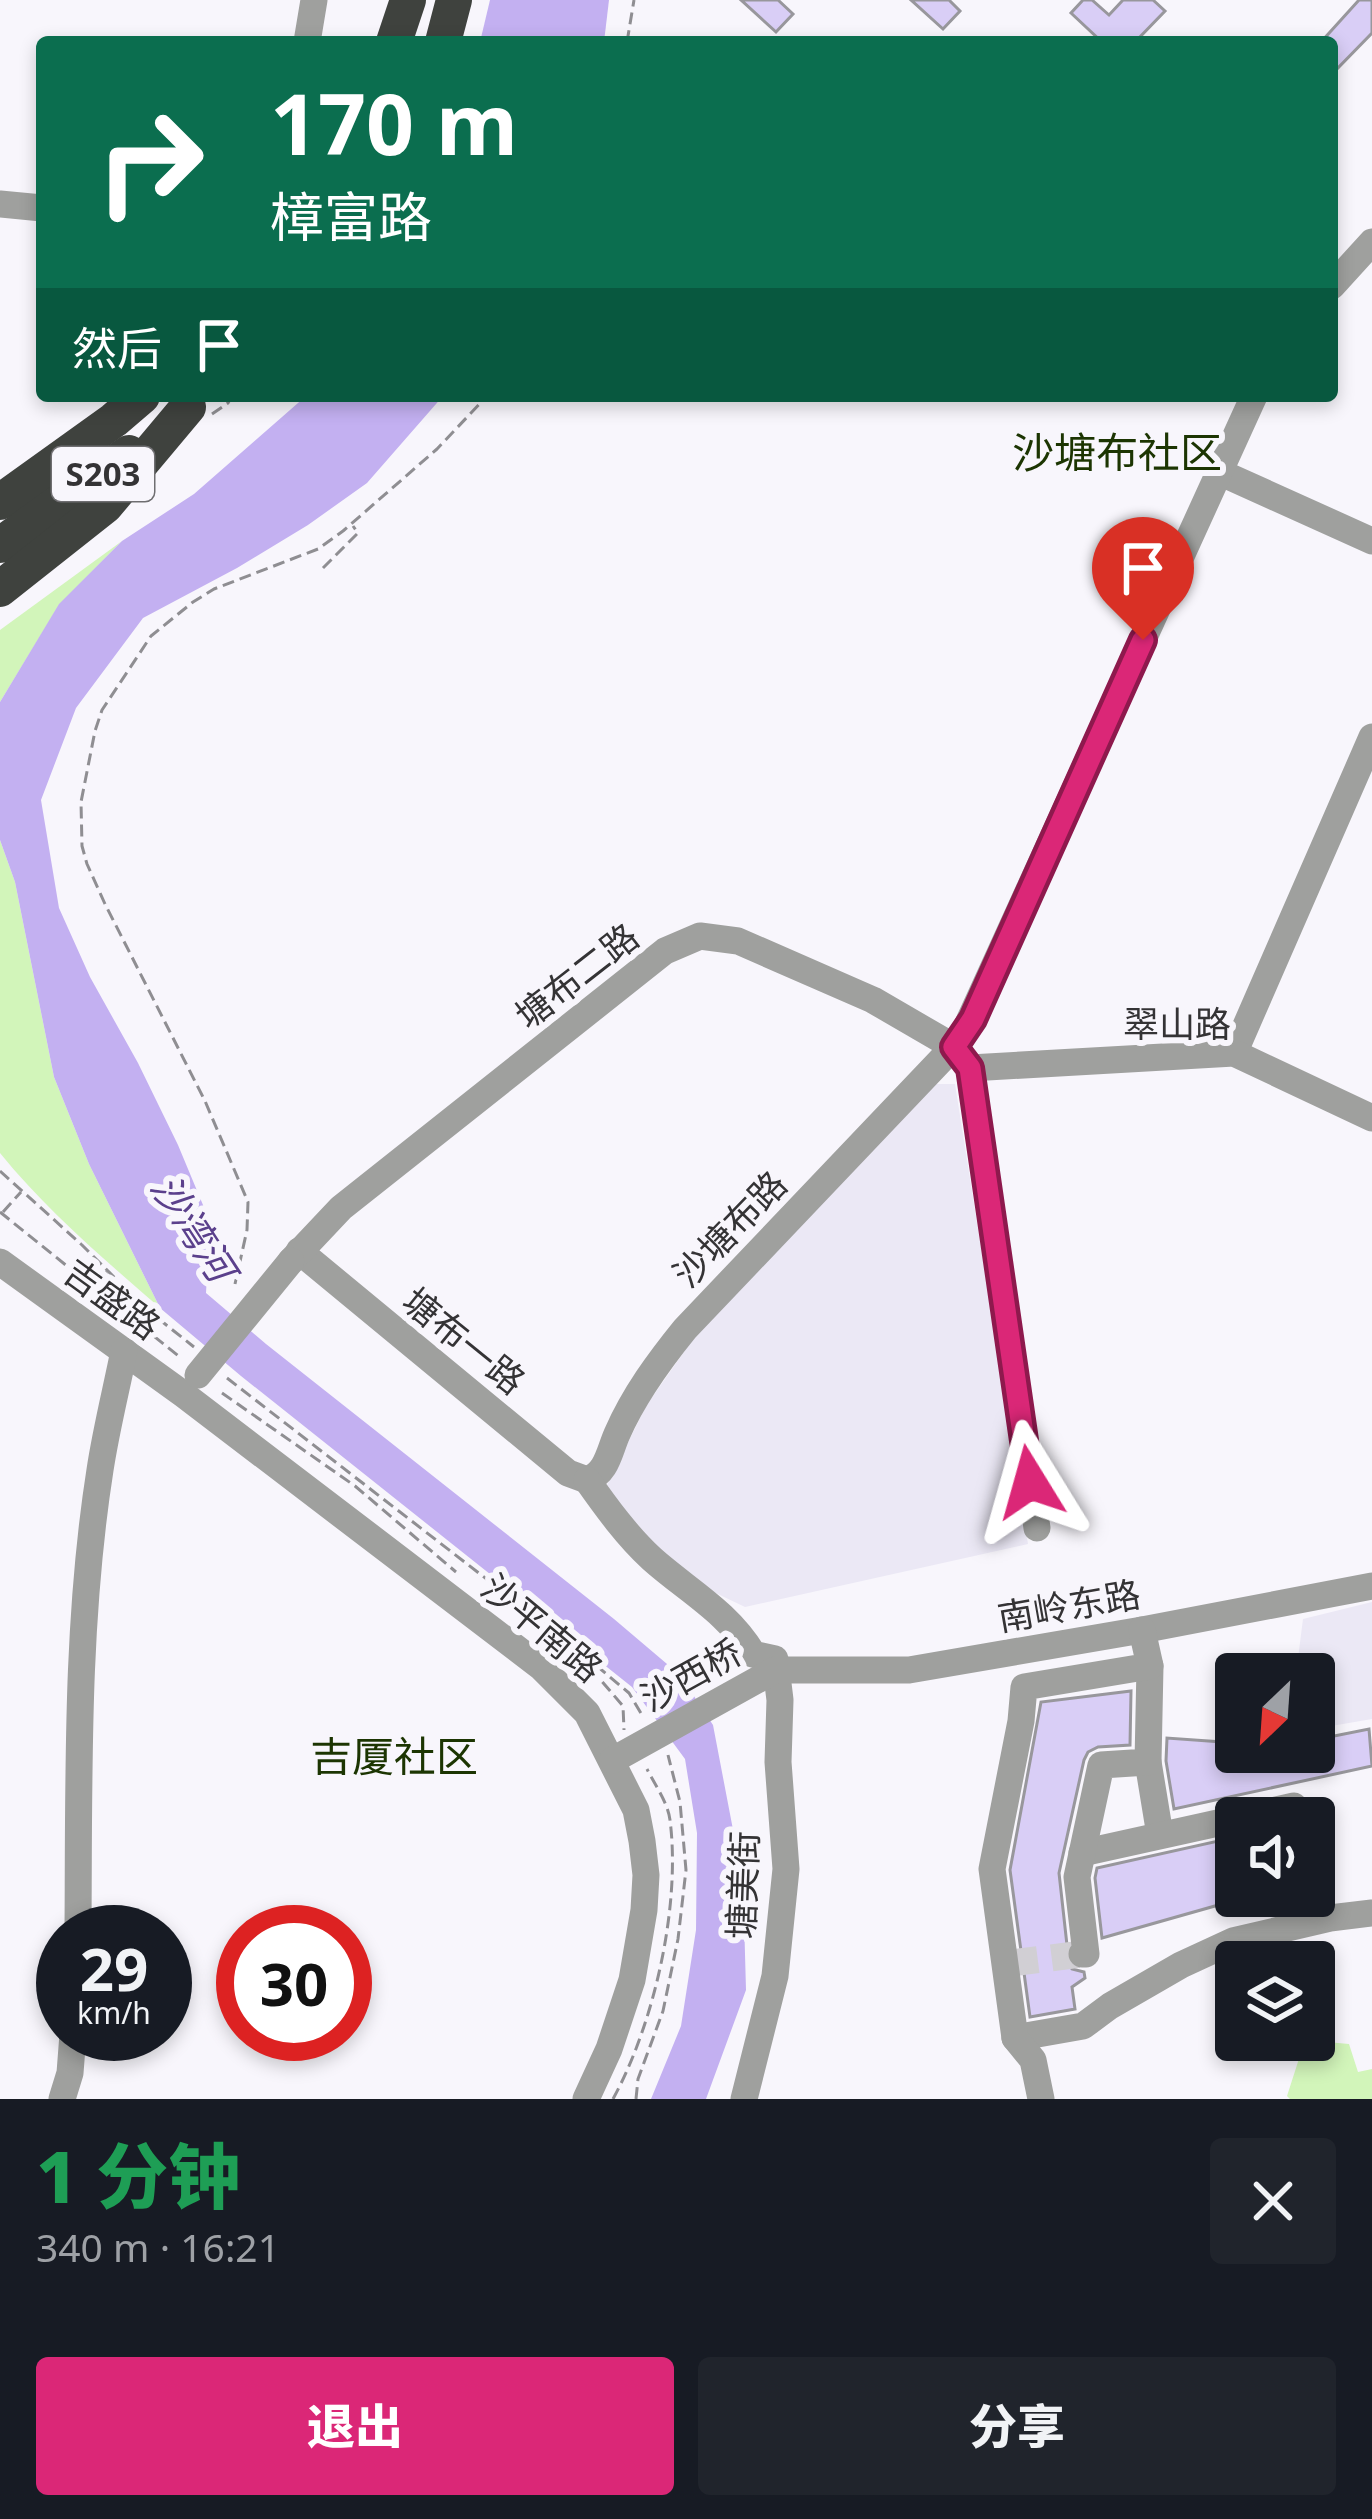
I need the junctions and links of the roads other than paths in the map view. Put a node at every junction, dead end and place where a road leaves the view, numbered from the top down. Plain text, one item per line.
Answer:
1 (314, 0) edge
2 (408, 0) edge
3 (454, 0) edge
4 (308, 36) edge
5 (396, 36) edge
6 (445, 36) edge
7 (0, 204) edge
8 (36, 207) edge
9 (1372, 242) edge
10 (1338, 279) edge
11 (107, 402) edge
12 (135, 402) edge
13 (194, 402) edge
14 (1251, 402) edge
15 (0, 470) edge
16 (1219, 472) junction
17 (0, 502) edge
18 (1372, 541) edge
19 (0, 545) edge
20 (0, 590) edge
21 (1372, 737) edge
22 (1234, 1053) junction
23 (962, 1058) junction
24 (1372, 1118) edge
25 (295, 1256) junction
26 (0, 1262) edge
27 (124, 1352) junction
28 (202, 1375) junction
29 (587, 1480) junction
30 (1036, 1528) dead end
31 (1372, 1586) edge
32 (1142, 1630) junction
33 (1005, 1654) junction
34 (1150, 1666) junction
35 (775, 1670) junction
36 (1024, 1688) junction
37 (613, 1760) junction
38 (1148, 1762) junction
39 (1215, 1823) edge
40 (1160, 1835) junction
41 (1082, 1852) junction
42 (78, 1905) edge
43 (1372, 1913) edge
44 (1082, 1954) dead end
45 (1015, 2038) junction
46 (71, 2061) edge
47 (62, 2099) edge
48 (586, 2099) edge
49 (744, 2099) edge
50 (1041, 2099) edge

1 - 4 street
2 - 5 highway
3 - 6 highway
7 - 8 street
9 - 10 street
11 - 15 highway
12 - 17 highway, S203
13 - 19 highway, S203, bridge
13 - 20 highway, bridge
14 - 16 street, 沙塘布路
16 - 18 street
16 - 23 street, 沙塘布路
21 - 22 street
22 - 23 street, 翠山路
22 - 24 street, 翠山路
23 - 25 street, 塘布二路
23 - 29 street, 沙塘布路
23 - 30 street
25 - 28 street, 塘布二路, bridge
25 - 29 street, 塘布一路
26 - 27 street, 吉盛路
27 - 28 street, 吉盛路
27 - 42 street
28 - 37 street, 沙平南路
29 - 35 street, 塘布一路
31 - 32 street, 南岭东路
32 - 33 street, 南岭东路
32 - 34 street
33 - 35 street, 南岭东路
33 - 36 street
34 - 36 street
34 - 38 street
35 - 37 street, 沙西桥
35 - 49 street, 塘美街
36 - 45 street
37 - 48 street, 沙平南路
38 - 40 street
38 - 41 street
39 - 40 street
40 - 41 street
41 - 44 street
43 - 45 street
45 - 50 street
46 - 47 street

